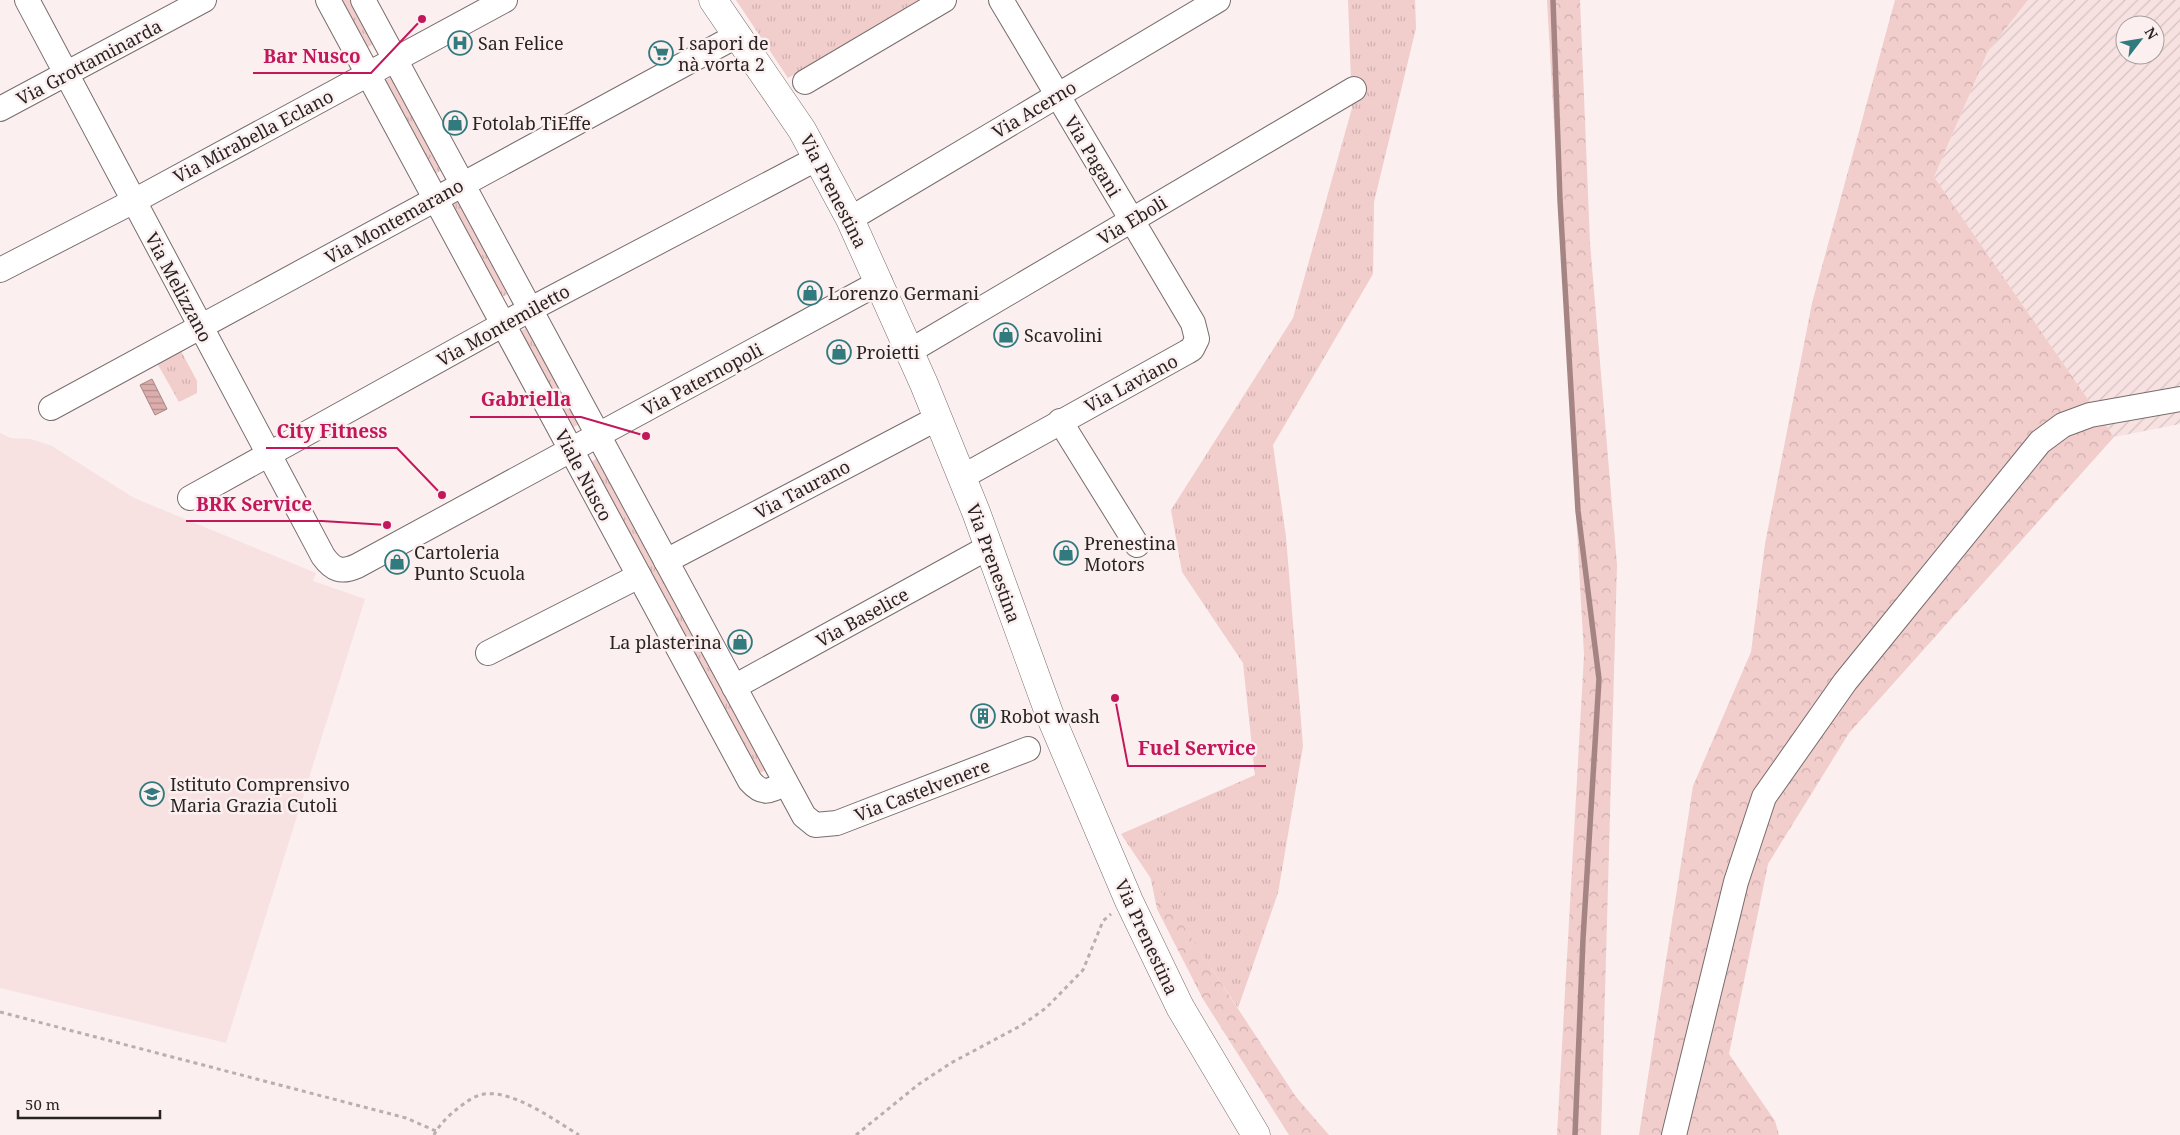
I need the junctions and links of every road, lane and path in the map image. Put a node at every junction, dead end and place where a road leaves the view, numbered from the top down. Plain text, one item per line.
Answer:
1 (26, 0) edge
2 (204, 0) edge
3 (328, 0) edge
4 (363, 0) edge
5 (505, 0) edge
6 (713, 0) edge
7 (944, 0) edge
8 (1002, 0) edge
9 (1218, 0) edge
10 (738, 35) junction
11 (394, 59) junction
12 (66, 74) junction
13 (367, 74) junction
14 (806, 82) dead end
15 (1354, 89) dead end
16 (1057, 96) junction
17 (0, 109) edge
18 (818, 158) junction
19 (462, 184) junction
20 (436, 198) junction
21 (134, 201) junction
22 (850, 218) junction
23 (1132, 221) junction
24 (0, 270) edge
25 (880, 282) junction
26 (529, 310) junction
27 (504, 325) junction
28 (201, 328) junction
29 (1197, 339) joint
30 (910, 351) junction
31 (2180, 399) edge
32 (51, 408) dead end
33 (938, 418) junction
34 (1060, 421) junction
35 (597, 435) junction
36 (570, 450) junction
37 (268, 453) junction
38 (962, 477) junction
39 (190, 498) dead end
40 (1137, 544) dead end
41 (989, 548) junction
42 (666, 561) junction
43 (337, 570) joint
44 (639, 576) junction
45 (488, 653) dead end
46 (734, 687) junction
47 (1028, 750) dead end
48 (785, 783) junction
49 (815, 825) joint
50 (1129, 901) junction
51 (0, 1012) edge
52 (435, 1133) edge
53 (579, 1135) edge
54 (856, 1135) edge
55 (1256, 1135) edge
56 (1674, 1135) edge

1 - 12 street, Via Melizzano
2 - 12 street, Via Grottaminarda
3 - 13 street, Viale Nusco
4 - 11 street, Viale Nusco
5 - 11 street, Via Mirabella Eclano
6 - 10 main road, Via Prenestina
7 - 14 street
8 - 16 street, Via Pagani
9 - 16 street, Via Acerno
10 - 18 main road, Via Prenestina
10 - 19 street, Via Montemarano
11 - 13 street, Via Mirabella Eclano
11 - 19 street, Viale Nusco
12 - 17 street, Via Grottaminarda
12 - 21 street, Via Melizzano
13 - 20 street, Viale Nusco
13 - 21 street, Via Mirabella Eclano
15 - 23 street, Via Eboli
16 - 22 street, Via Acerno
16 - 23 street, Via Pagani
18 - 22 main road, Via Prenestina
18 - 26 street, Via Montemiletto
19 - 20 street, Via Montemarano
19 - 26 street, Viale Nusco
20 - 27 street, Viale Nusco
20 - 28 street, Via Montemarano
21 - 24 street, Via Mirabella Eclano
21 - 28 street, Via Melizzano
22 - 25 main road, Via Prenestina
23 - 29 street, Via Pagani
23 - 30 street, Via Eboli
25 - 30 main road, Via Prenestina
25 - 35 street, Via Paternopoli
26 - 27 street, Via Montemiletto
26 - 35 street, Viale Nusco
27 - 36 street, Viale Nusco
27 - 37 street, Via Montemiletto
28 - 32 street, Via Montemarano
28 - 37 street, Via Melizzano
29 - 34 street, Via Laviano
30 - 33 main road, Via Prenestina
31 - 56 street
33 - 38 main road, Via Prenestina
33 - 42 street, Via Taurano
34 - 38 street, Via Laviano
34 - 40 street
35 - 36 street, Via Paternopoli
35 - 42 street, Viale Nusco
36 - 43 street, Via Paternopoli
36 - 44 street, Viale Nusco
37 - 39 street, Via Montemiletto
37 - 43 street, Via Melizzano
38 - 41 main road, Via Prenestina
41 - 46 street, Via Baselice
41 - 50 main road, Via Prenestina
42 - 46 street, Viale Nusco
44 - 45 street
44 - 48 street, Viale Nusco
46 - 48 street, Viale Nusco
47 - 49 street, Via Castelvenere
48 - 49 street, Viale Nusco
50 - 54 path
50 - 55 main road, Via Prenestina
51 - 52 path
52 - 53 path

